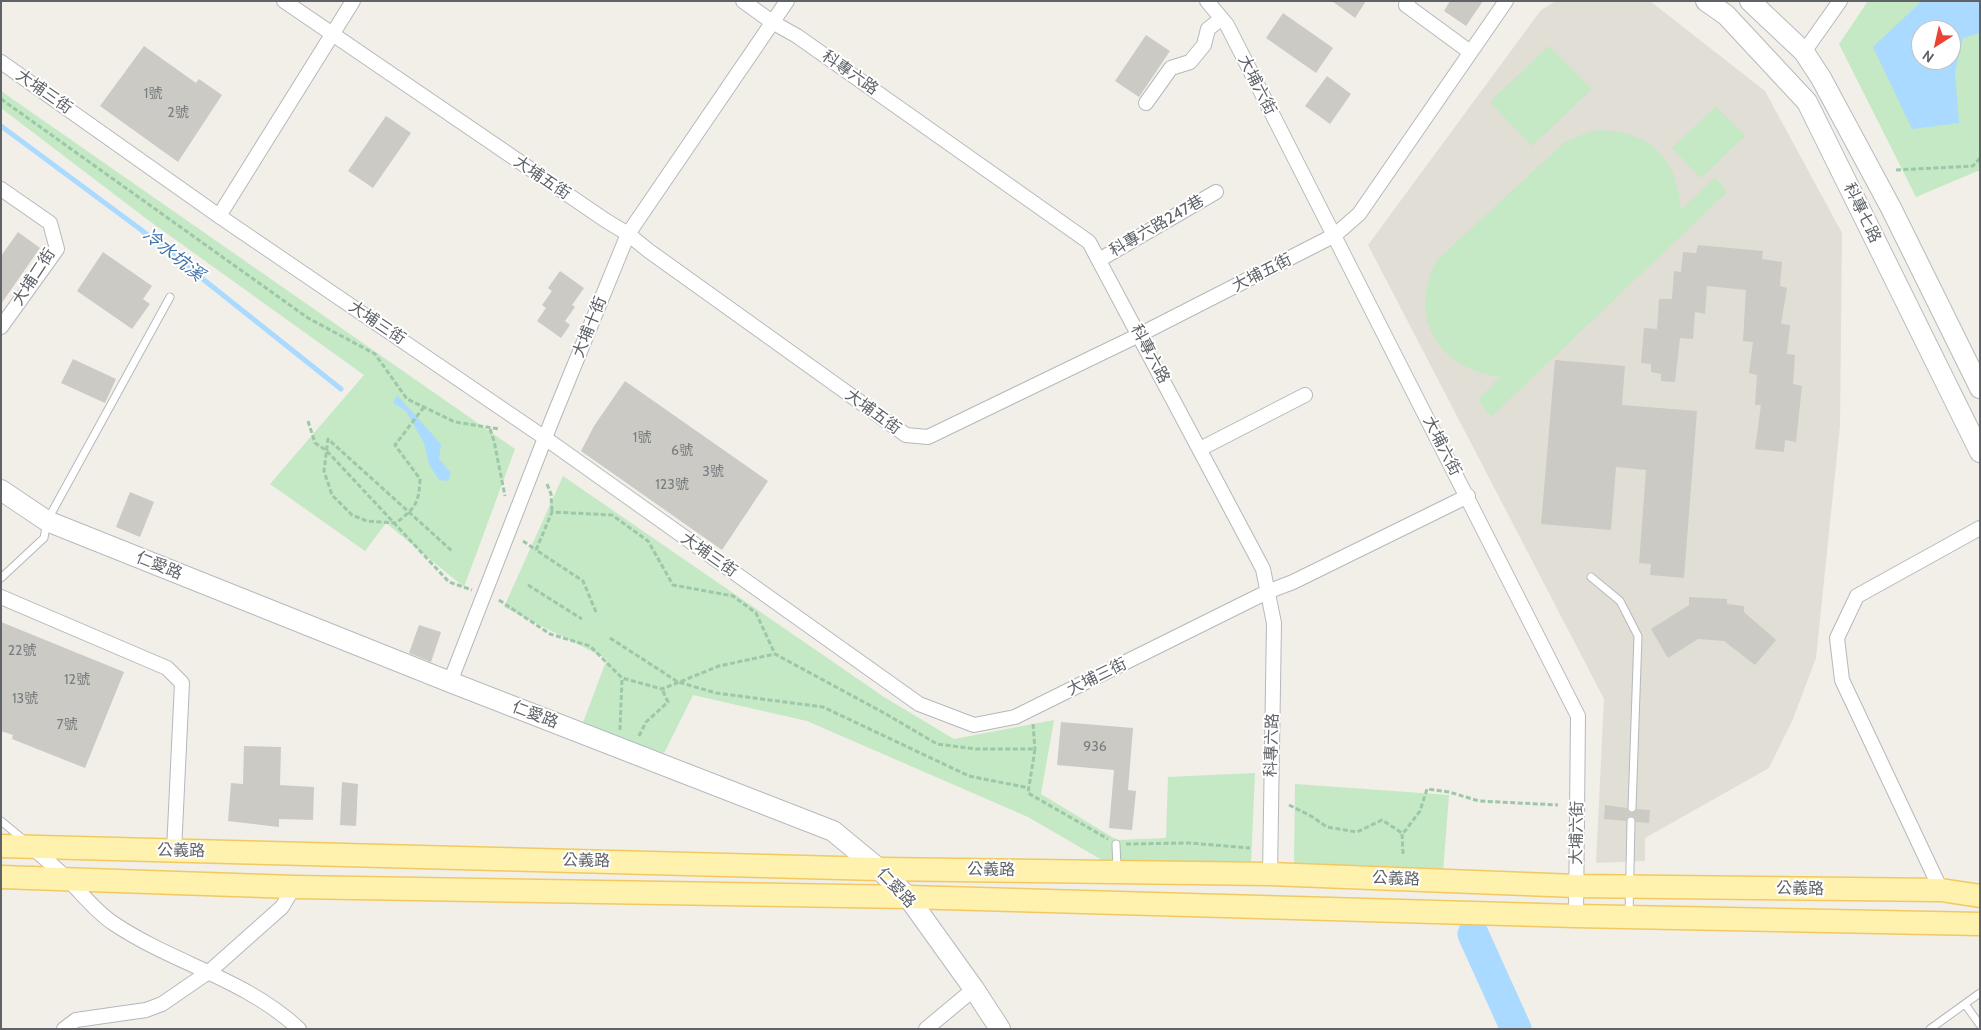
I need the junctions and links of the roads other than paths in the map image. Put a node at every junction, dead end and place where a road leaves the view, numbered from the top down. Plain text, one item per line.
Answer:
1 (284, 1) edge
2 (353, 1) edge
3 (743, 1) edge
4 (787, 1) edge
5 (1207, 1) edge
6 (1408, 1) edge
7 (1506, 1) edge
8 (1706, 1) edge
9 (1750, 1) edge
10 (1840, 1) edge
11 (1221, 19) junction
12 (772, 22) junction
13 (332, 35) junction
14 (1470, 52) junction
15 (1804, 52) junction
16 (1, 62) edge
17 (1146, 103) dead end
18 (1, 189) edge
19 (1216, 192) dead end
20 (219, 216) junction
21 (628, 234) junction
22 (1334, 236) junction
23 (1099, 260) junction
24 (170, 297) dead end
25 (1, 327) edge
26 (1140, 335) junction
27 (1980, 388) edge
28 (1305, 395) dead end
29 (545, 438) junction
30 (1200, 449) junction
31 (1980, 452) edge
32 (1, 490) edge
33 (1468, 496) junction
34 (47, 521) junction
35 (1980, 528) edge
36 (1591, 577) dead end
37 (1, 578) edge
38 (1267, 592) junction
39 (1, 596) edge
40 (450, 682) junction
41 (1632, 808) dead end
42 (1632, 821) dead end
43 (1, 822) edge
44 (1116, 844) road end
45 (1, 846) edge
46 (32, 847) junction
47 (174, 851) junction
48 (879, 869) junction
49 (1117, 872) junction
50 (1270, 874) junction
51 (1, 877) edge
52 (67, 878) junction
53 (1576, 886) junction
54 (294, 887) junction
55 (1629, 887) junction
56 (1941, 890) junction
57 (1980, 896) edge
58 (908, 897) junction
59 (1576, 916) junction
60 (1628, 917) junction
61 (1980, 924) edge
62 (210, 971) junction
63 (974, 990) junction
64 (1980, 993) edge
65 (1965, 1004) junction
66 (1980, 1025) edge
67 (64, 1029) edge
68 (299, 1029) edge
69 (926, 1029) edge
70 (1000, 1029) edge
71 (1930, 1029) edge

1 - 13 street, 大埔五街
2 - 13 street
3 - 12 street, 科專六路
4 - 12 street, 大埔十街
5 - 11 street, 大埔六街
6 - 14 street
7 - 14 street, 大埔五街
8 - 31 street, 科專七路
9 - 15 street, 科專七路
10 - 15 street
11 - 17 street
11 - 22 street, 大埔六街
12 - 21 street, 大埔十街
12 - 23 street, 科專六路
13 - 20 street
13 - 21 street, 大埔五街
14 - 22 street, 大埔五街
15 - 27 street, 科專七路
16 - 20 street, 大埔三街
18 - 25 street, 大埔二街
19 - 23 street, 科專六路247巷
20 - 29 street, 大埔三街
21 - 26 street, 大埔五街
21 - 29 street, 大埔十街
22 - 26 street, 大埔五街
22 - 33 street, 大埔六街
23 - 26 street, 科專六路
24 - 34 lane
26 - 30 street, 科專六路
28 - 30 street
29 - 38 street, 大埔三街
29 - 40 street, 大埔十街
30 - 38 street, 科專六路
32 - 34 street, 仁愛路
33 - 38 street, 大埔三街
33 - 53 street, 大埔六街
34 - 37 lane
34 - 40 street, 仁愛路
35 - 56 street
36 - 41 lane
38 - 50 street, 科專六路
39 - 47 street
40 - 48 street, 仁愛路
42 - 55 lane
43 - 46 lane
44 - 49 lane
45 - 46 main road, 公義路
46 - 47 main road, 公義路
46 - 52 street
47 - 48 main road, 公義路
48 - 49 main road, 公義路
48 - 58 street, 仁愛路
49 - 50 main road, 公義路
50 - 53 main road, 公義路
51 - 52 main road, 公義路
52 - 54 main road, 公義路
52 - 62 street
53 - 55 main road, 公義路
53 - 59 street, 大埔六街
54 - 58 main road, 公義路
54 - 62 street
55 - 56 main road, 公義路
55 - 60 lane
56 - 57 main road, 公義路
58 - 59 main road, 公義路
58 - 63 street, 仁愛路
59 - 60 main road, 公義路
60 - 61 main road, 公義路
62 - 67 street
62 - 68 street
63 - 69 street
63 - 70 street, 仁愛路
64 - 65 lane
65 - 66 lane
65 - 71 lane

